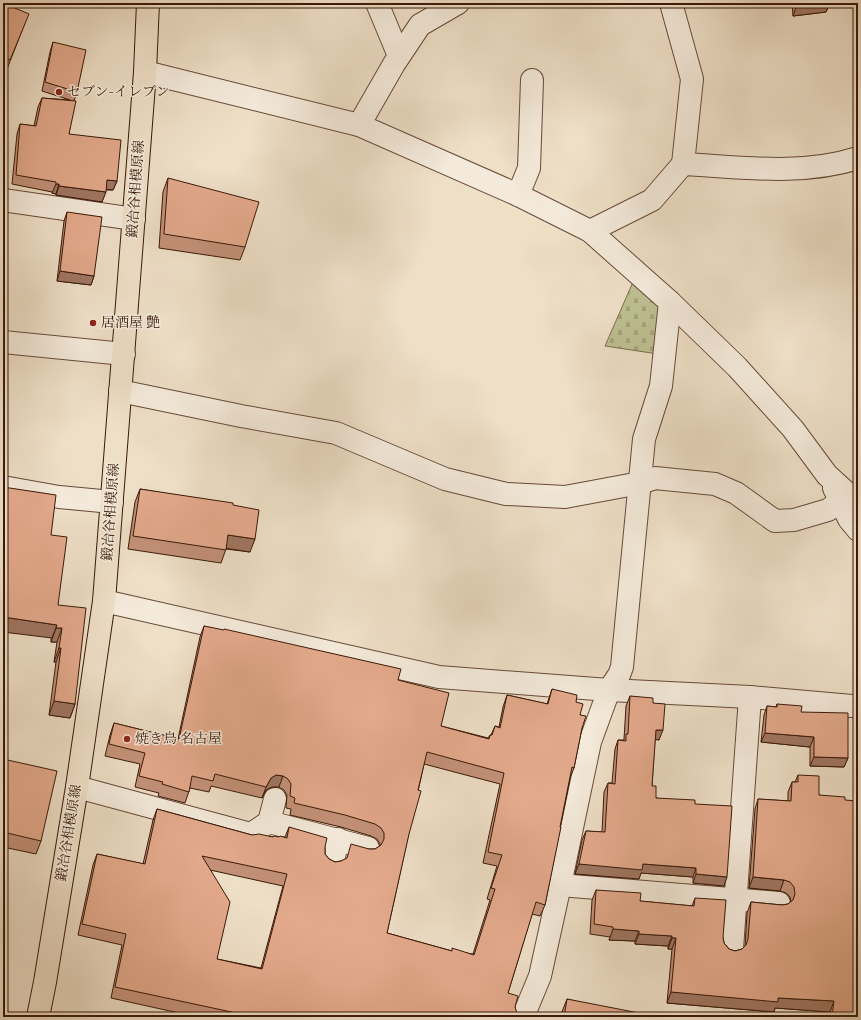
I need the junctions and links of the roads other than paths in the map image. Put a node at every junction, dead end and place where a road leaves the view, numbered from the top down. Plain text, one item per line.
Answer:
1 (148, 3) edge
2 (377, 3) edge
3 (671, 3) edge
4 (456, 4) edge
5 (399, 56) junction
6 (145, 72) junction
7 (532, 80) dead end
8 (359, 124) junction
9 (858, 158) edge
10 (683, 164) junction
11 (518, 195) junction
12 (3, 200) edge
13 (134, 219) junction
14 (590, 231) junction
15 (670, 302) junction
16 (3, 342) edge
17 (124, 354) junction
18 (120, 392) junction
19 (640, 483) junction
20 (3, 487) edge
21 (112, 502) junction
22 (849, 502) edge
23 (858, 530) edge
24 (104, 601) junction
25 (609, 690) junction
26 (750, 697) junction
27 (858, 705) edge
28 (77, 787) junction
29 (275, 799) dead end
30 (269, 822) junction
31 (338, 839) junction
32 (368, 848) edge
33 (333, 861) edge
34 (560, 885) junction
35 (735, 899) junction
36 (779, 903) edge
37 (732, 949) edge
38 (38, 1017) edge
39 (523, 1017) edge

1 - 6 main road, 鍛冶谷相模原線
2 - 5 street
3 - 10 street
4 - 5 street
5 - 8 street
6 - 8 street
6 - 13 main road, 鍛冶谷相模原線
7 - 11 street
8 - 11 street
9 - 10 street
10 - 14 street
11 - 14 street
12 - 13 street
13 - 17 main road, 鍛冶谷相模原線
14 - 15 street
15 - 19 street
15 - 22 street
16 - 17 street
17 - 18 main road, 鍛冶谷相模原線
18 - 19 street
18 - 21 main road, 鍛冶谷相模原線
19 - 22 street
19 - 25 street
20 - 21 street
21 - 24 main road, 鍛冶谷相模原線
22 - 23 street
24 - 25 street
24 - 28 main road, 鍛冶谷相模原線
25 - 26 street
25 - 34 street
26 - 27 street
26 - 35 street
28 - 30 street
28 - 38 main road, 鍛冶谷相模原線
29 - 30 street
30 - 31 street
31 - 32 street
31 - 33 street
34 - 35 street
34 - 39 street
35 - 36 street
35 - 37 street

